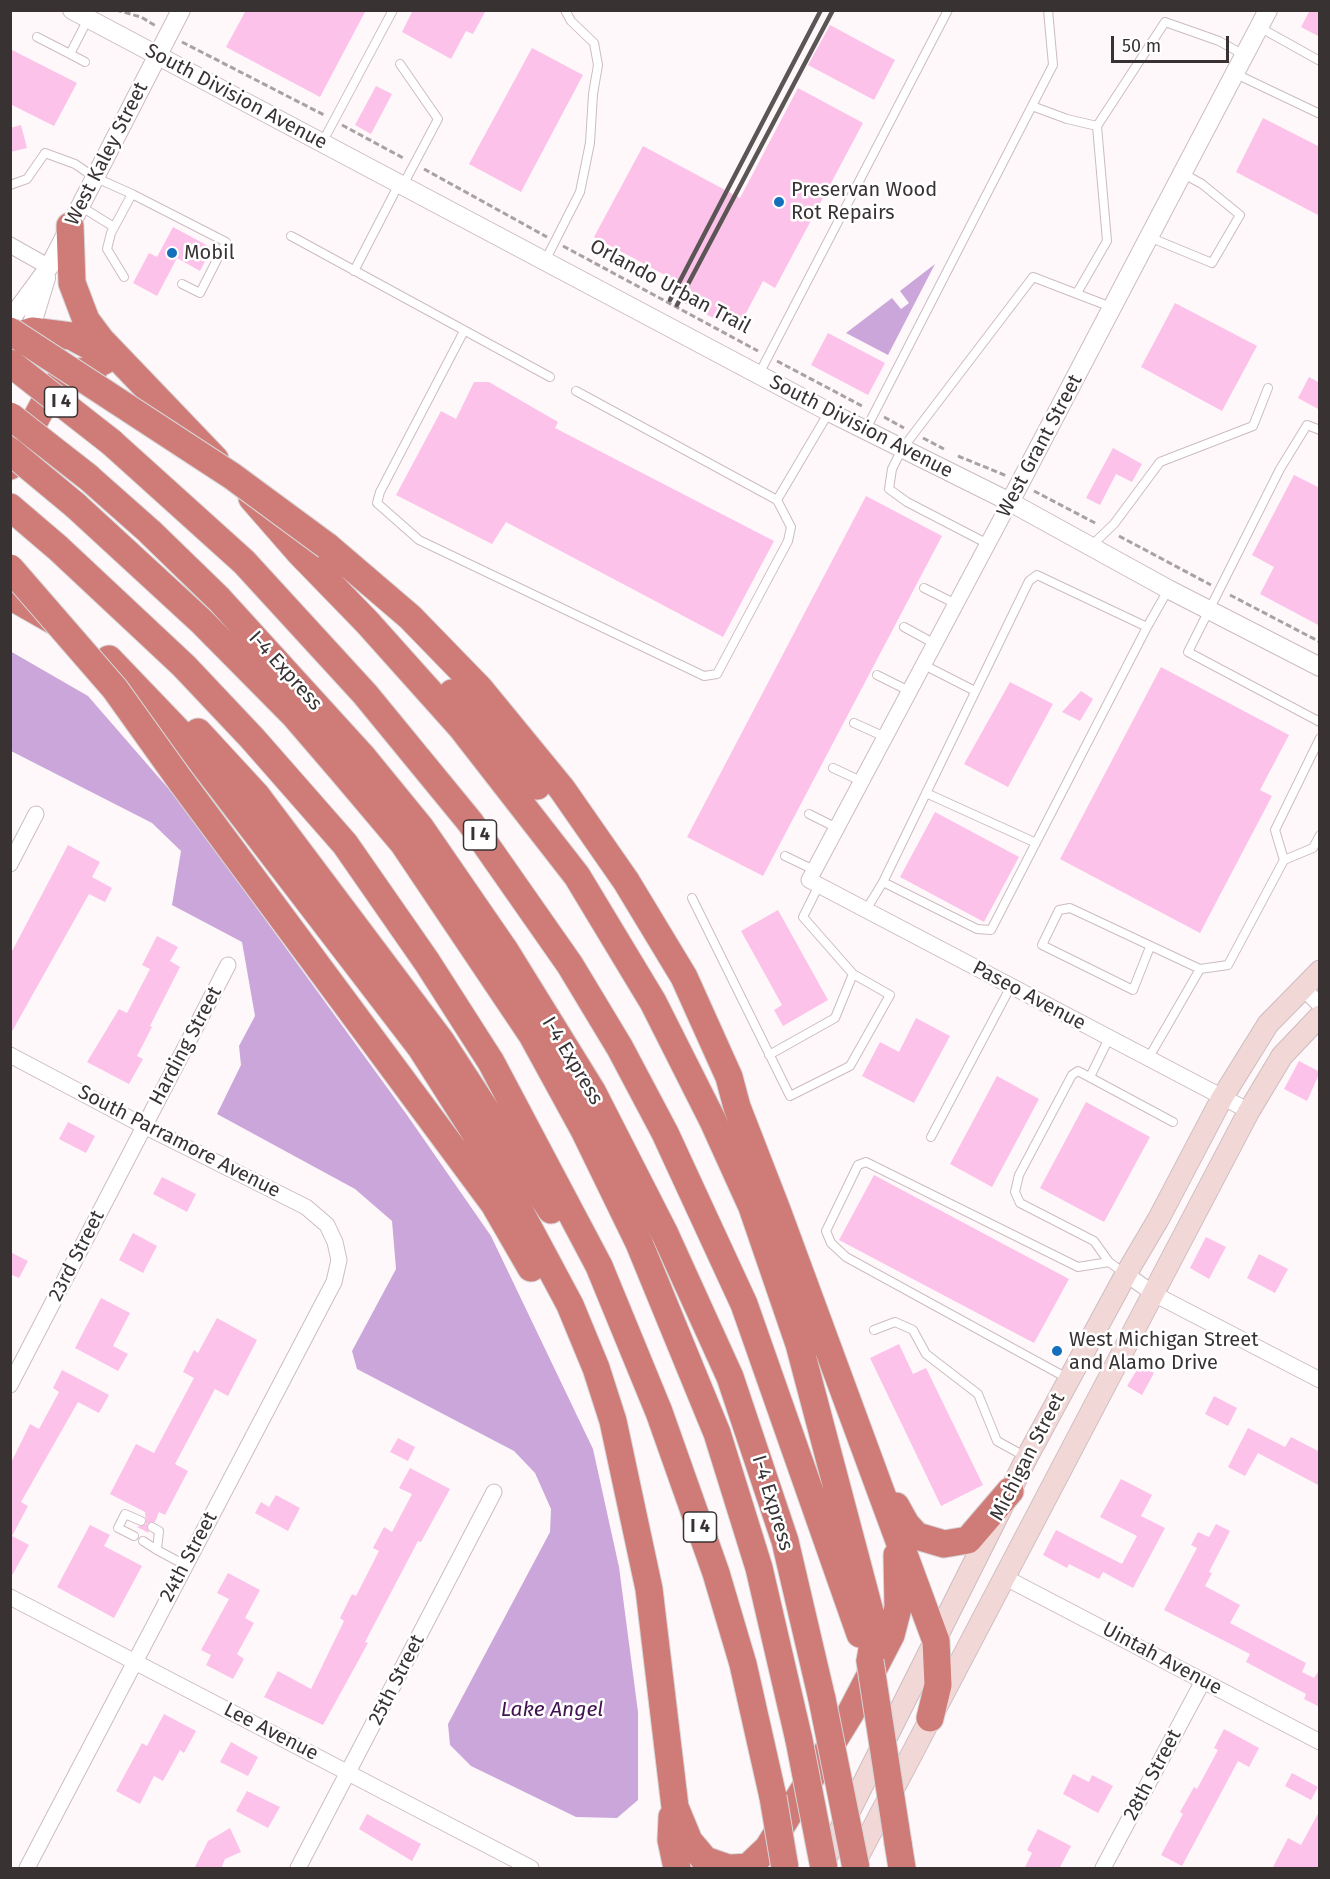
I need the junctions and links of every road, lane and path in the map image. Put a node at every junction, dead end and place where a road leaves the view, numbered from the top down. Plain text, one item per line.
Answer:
1 (117, 10) edge
2 (181, 10) edge
3 (393, 10) edge
4 (565, 10) edge
5 (948, 10) edge
6 (1048, 10) edge
7 (1268, 10) edge
8 (76, 13) edge
9 (141, 17) dead end
10 (1259, 27) junction
11 (37, 37) dead end
12 (196, 51) dead end
13 (70, 54) junction
14 (157, 55) junction
15 (1244, 55) junction
16 (1320, 61) edge
17 (85, 62) dead end
18 (400, 64) dead end
19 (1234, 74) junction
20 (1032, 106) junction
21 (1320, 114) edge
22 (329, 117) dead end
23 (1097, 126) junction
24 (348, 128) dead end
25 (322, 143) junction
26 (404, 158) dead end
27 (425, 170) dead end
28 (1182, 173) junction
29 (94, 177) junction
30 (401, 184) junction
31 (10, 185) edge
32 (132, 194) junction
33 (75, 216) junction
34 (114, 227) junction
35 (291, 236) dead end
36 (546, 236) dead end
37 (1149, 237) junction
38 (10, 245) edge
39 (570, 250) dead end
40 (545, 261) junction
41 (49, 267) junction
42 (354, 271) junction
43 (124, 277) dead end
44 (182, 284) dead end
45 (1077, 293) junction
46 (1112, 307) junction
47 (16, 330) edge
48 (464, 331) junction
49 (757, 350) dead end
50 (10, 363) edge
51 (785, 365) dead end
52 (10, 374) edge
53 (759, 374) junction
54 (550, 377) dead end
55 (118, 378) junction
56 (1268, 388) dead end
57 (576, 391) dead end
58 (860, 404) dead end
59 (829, 412) junction
60 (10, 416) edge
61 (884, 417) dead end
62 (906, 429) dead end
63 (1320, 430) edge
64 (865, 431) junction
65 (926, 439) dead end
66 (902, 449) junction
67 (945, 449) dead end
68 (10, 451) edge
69 (955, 454) dead end
70 (10, 466) edge
71 (1001, 473) dead end
72 (1032, 490) dead end
73 (777, 500) junction
74 (1010, 502) junction
75 (10, 507) edge
76 (1102, 527) dead end
77 (1123, 538) dead end
78 (988, 544) junction
79 (1090, 546) junction
80 (300, 553) junction
81 (10, 568) edge
82 (1211, 585) dead end
83 (924, 588) dead end
84 (1168, 589) junction
85 (14, 597) edge
86 (1247, 603) dead end
87 (956, 604) junction
88 (1209, 610) junction
89 (367, 622) junction
90 (904, 627) dead end
91 (1147, 627) junction
92 (1320, 642) edge
93 (935, 644) junction
94 (109, 659) junction
95 (924, 665) junction
96 (1320, 667) edge
97 (877, 675) dead end
98 (909, 691) junction
99 (975, 691) junction
100 (1320, 722) edge
101 (854, 723) dead end
102 (885, 737) junction
103 (1320, 738) edge
104 (833, 768) dead end
105 (861, 781) junction
106 (926, 794) junction
107 (36, 814) dead end
108 (809, 814) dead end
109 (837, 828) junction
110 (1320, 835) edge
111 (1034, 842) junction
112 (785, 856) dead end
113 (1284, 860) junction
114 (10, 864) edge
115 (814, 878) junction
116 (883, 882) junction
117 (692, 898) dead end
118 (866, 910) junction
119 (1150, 947) junction
120 (228, 965) dead end
121 (1200, 969) junction
122 (1320, 971) edge
123 (853, 974) junction
124 (1011, 986) junction
125 (1304, 988) junction
126 (1320, 1005) edge
127 (1320, 1016) edge
128 (1109, 1038) junction
129 (10, 1055) edge
130 (769, 1055) junction
131 (1148, 1059) junction
132 (1090, 1077) junction
133 (1222, 1098) junction
134 (736, 1107) junction
135 (1249, 1111) junction
136 (1173, 1122) dead end
137 (144, 1126) junction
138 (931, 1137) dead end
139 (336, 1242) joint
140 (599, 1266) junction
141 (1117, 1268) junction
142 (1154, 1294) junction
143 (874, 1330) dead end
144 (1069, 1379) junction
145 (1320, 1380) edge
146 (10, 1385) edge
147 (844, 1390) junction
148 (1027, 1457) junction
149 (1010, 1491) junction
150 (494, 1492) dead end
151 (884, 1504) junction
152 (141, 1521) dead end
153 (634, 1525) junction
154 (152, 1527) dead end
155 (134, 1536) dead end
156 (143, 1541) dead end
157 (158, 1550) junction
158 (185, 1565) junction
159 (1004, 1577) junction
160 (10, 1597) edge
161 (936, 1641) junction
162 (870, 1661) junction
163 (134, 1662) junction
164 (1203, 1681) junction
165 (930, 1718) junction
166 (1320, 1742) edge
167 (349, 1772) junction
168 (675, 1807) junction
169 (900, 1856) edge
170 (27, 1869) edge
171 (298, 1869) edge
172 (531, 1869) edge
173 (677, 1869) edge
174 (730, 1869) edge
175 (785, 1869) edge
176 (822, 1869) edge
177 (854, 1869) edge
178 (1103, 1869) edge

1 - 9 path
2 - 14 street, West Kaley Street
3 - 25 lane
4 - 40 lane
5 - 53 lane
6 - 20 lane
7 - 10 street, West Grant Street
8 - 13 lane
8 - 14 street, South Division Avenue
10 - 15 street, West Grant Street
10 - 16 lane
11 - 13 lane
12 - 22 path
13 - 17 lane
14 - 25 street, South Division Avenue
14 - 29 street, West Kaley Street
15 - 19 street, West Grant Street
15 - 23 lane
18 - 30 lane
19 - 21 lane
19 - 28 street, West Grant Street
20 - 23 lane
20 - 64 lane
23 - 45 lane
24 - 26 path
25 - 30 street, South Division Avenue
27 - 36 path
28 - 37 street, West Grant Street
28 - 37 lane
29 - 31 lane
29 - 32 lane
29 - 33 street, West Kaley Street
30 - 40 street, South Division Avenue
30 - 42 lane
32 - 34 lane
32 - 44 lane
33 - 34 lane
33 - 41 street, West Kaley Street
33 - 80 highway
34 - 43 lane
35 - 42 lane
37 - 46 street, West Grant Street
38 - 41 street
39 - 49 path, Orlando Urban Trail
40 - 53 street, South Division Avenue
41 - 47 street, West Kaley Street
42 - 48 lane
45 - 46 lane
45 - 66 lane
46 - 74 street, West Grant Street
47 - 52 street, West Kaley Street
47 - 55 highway
47 - 134 highway, bridge
48 - 54 lane
48 - 73 lane
50 - 162 highway, I 4, bridge
51 - 58 path
53 - 59 street, South Division Avenue
55 - 70 highway
55 - 80 highway
56 - 79 lane
57 - 73 lane
59 - 64 street, South Division Avenue
59 - 73 lane
60 - 177 highway, I-4 Express, bridge
61 - 62 path
63 - 88 lane
64 - 66 street, South Division Avenue
65 - 67 path
66 - 74 street, South Division Avenue
66 - 78 lane
68 - 176 highway, I-4 Express, bridge
69 - 71 path
72 - 76 path
74 - 78 street, West Grant Street
74 - 79 street, South Division Avenue
75 - 140 highway, I 4
77 - 82 path
78 - 87 street, West Grant Street
79 - 84 street, South Division Avenue
80 - 89 highway
81 - 153 highway, bridge
83 - 87 lane
84 - 88 street, South Division Avenue
84 - 91 lane
85 - 94 highway
86 - 92 path
87 - 93 street, West Grant Street
88 - 96 street, South Division Avenue
88 - 100 lane
89 - 134 highway
89 - 162 highway
90 - 93 lane
91 - 99 lane
91 - 111 lane
93 - 95 street, West Grant Street
94 - 140 highway
94 - 153 highway
95 - 98 street, West Grant Street
95 - 99 lane
97 - 98 lane
98 - 102 street, West Grant Street
99 - 106 lane
101 - 102 lane
102 - 105 street, West Grant Street
103 - 113 lane
104 - 105 lane
105 - 109 street, West Grant Street
106 - 111 lane
106 - 116 lane
107 - 114 street
108 - 109 lane
109 - 115 street, West Grant Street
110 - 113 lane
111 - 116 lane
112 - 115 lane
113 - 121 lane
115 - 118 street, Paseo Avenue
115 - 123 lane
116 - 118 lane
117 - 130 lane
118 - 124 street, Paseo Avenue
119 - 119 lane
119 - 121 lane
120 - 137 street, Harding Street
121 - 131 lane
122 - 125 main road, Michigan Street
123 - 130 lane
123 - 130 lane
124 - 128 street, Paseo Avenue
124 - 138 lane
125 - 126 street
125 - 133 main road, Michigan Street
127 - 135 main road, Michigan Street
128 - 131 street, Paseo Avenue
128 - 132 lane
129 - 137 street, South Parramore Avenue
131 - 133 street, Paseo Avenue
132 - 136 lane
132 - 141 lane
133 - 135 street, Paseo Avenue
133 - 141 main road, Michigan Street
134 - 147 highway
135 - 142 main road, Michigan Street
137 - 139 street, South Parramore Avenue
137 - 146 street, 23rd Street
139 - 158 street, 24th Street
140 - 175 highway, I 4, bridge
141 - 142 street
141 - 144 main road, Michigan Street
141 - 144 lane
142 - 145 street
142 - 159 main road, Michigan Street
143 - 148 lane
144 - 148 main road, Michigan Street
147 - 149 highway
147 - 151 highway
148 - 149 main road, Michigan Street
149 - 161 main road, Michigan Street
150 - 167 street, 25th Street
151 - 161 highway
151 - 174 highway
152 - 155 lane
153 - 168 highway
154 - 157 lane
156 - 157 lane
157 - 158 lane
158 - 163 street, 24th Street
159 - 164 street, Uintah Avenue
159 - 165 main road, Michigan Street
160 - 163 street, Lee Avenue
161 - 165 highway
161 - 176 main road, Michigan Street
162 - 169 highway, I 4, bridge
163 - 167 street, Lee Avenue
163 - 170 street, 24th Street
164 - 166 street, Uintah Avenue
164 - 178 street, 28th Street
165 - 177 main road, Michigan Street
167 - 171 street, 25th Street
167 - 172 street, Lee Avenue
168 - 173 highway
168 - 174 highway

